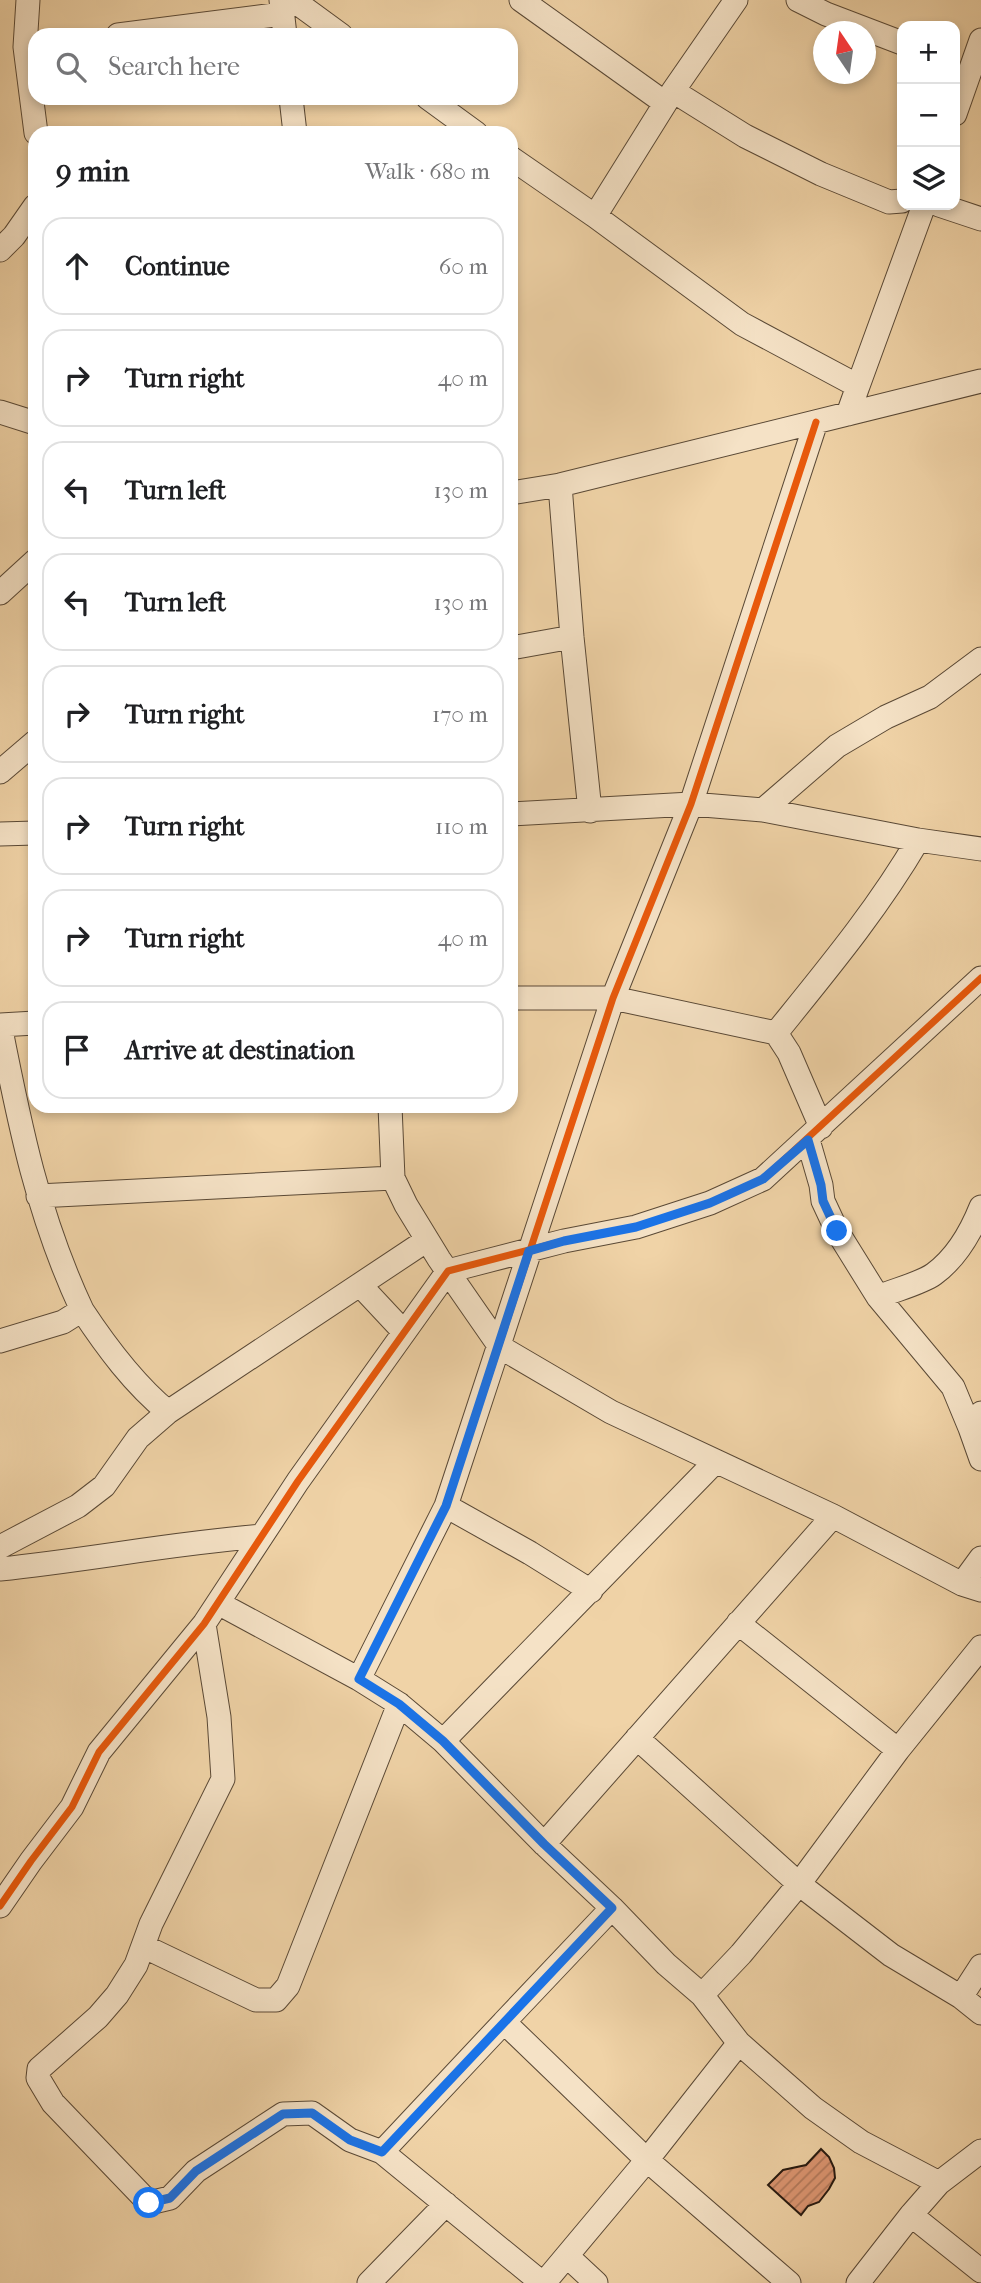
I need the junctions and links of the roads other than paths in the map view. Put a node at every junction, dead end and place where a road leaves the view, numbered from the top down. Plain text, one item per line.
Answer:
1 (29, 0) edge
2 (521, 0) edge
3 (736, 0) edge
4 (798, 0) edge
5 (285, 12) edge
6 (30, 28) edge
7 (169, 28) edge
8 (324, 28) edge
9 (897, 41) edge
10 (974, 55) edge
11 (669, 97) junction
12 (960, 98) edge
13 (34, 105) edge
14 (292, 105) edge
15 (438, 105) edge
16 (36, 126) edge
17 (294, 126) edge
18 (466, 126) edge
19 (518, 163) edge
20 (897, 201) edge
21 (922, 210) edge
22 (954, 210) edge
23 (28, 216) edge
24 (595, 216) junction
25 (981, 219) edge
26 (0, 250) edge
27 (981, 381) edge
28 (858, 386) junction
29 (0, 412) edge
30 (848, 414) junction
31 (28, 421) edge
32 (816, 422) junction
33 (560, 485) junction
34 (518, 492) edge
35 (28, 567) edge
36 (0, 593) edge
37 (572, 637) junction
38 (518, 647) edge
39 (981, 659) edge
40 (28, 748) edge
41 (0, 772) edge
42 (691, 804) junction
43 (763, 810) junction
44 (590, 811) junction
45 (518, 814) edge
46 (28, 833) edge
47 (0, 834) edge
48 (918, 840) junction
49 (981, 849) edge
50 (981, 978) edge
51 (518, 998) edge
52 (613, 998) junction
53 (28, 1023) edge
54 (0, 1025) edge
55 (776, 1033) junction
56 (390, 1113) edge
57 (814, 1133) junction
58 (393, 1178) junction
59 (38, 1196) junction
60 (981, 1207) edge
61 (427, 1240) junction
62 (529, 1251) junction
63 (447, 1271) junction
64 (361, 1286) junction
65 (878, 1297) junction
66 (82, 1310) junction
67 (404, 1332) junction
68 (0, 1340) edge
69 (500, 1347) junction
70 (168, 1412) junction
71 (975, 1420) edge
72 (981, 1459) edge
73 (715, 1462) junction
74 (446, 1506) junction
75 (833, 1516) junction
76 (262, 1536) junction
77 (0, 1548) edge
78 (981, 1558) edge
79 (0, 1569) edge
80 (971, 1587) edge
81 (591, 1591) junction
82 (218, 1603) junction
83 (738, 1623) junction
84 (204, 1624) junction
85 (981, 1647) edge
86 (359, 1679) junction
87 (399, 1704) junction
88 (637, 1738) junction
89 (443, 1741) junction
90 (898, 1750) junction
91 (544, 1844) junction
92 (799, 1884) junction
93 (0, 1906) edge
94 (612, 1908) junction
95 (143, 1945) junction
96 (981, 1966) edge
97 (702, 1995) junction
98 (961, 1997) junction
99 (981, 2013) edge
100 (504, 2022) junction
101 (739, 2043) junction
102 (981, 2151) edge
103 (382, 2152) junction
104 (647, 2160) junction
105 (939, 2183) junction
106 (446, 2204) junction
107 (911, 2215) junction
108 (567, 2256) junction
109 (981, 2271) edge
110 (369, 2283) edge
111 (543, 2283) edge
112 (596, 2283) edge
113 (789, 2283) edge
114 (859, 2283) edge

1 - 6 street
2 - 11 street
3 - 11 street
4 - 9 street
5 - 7 street
5 - 8 street
10 - 12 street
11 - 20 street
11 - 24 street
13 - 16 street
14 - 17 street
15 - 18 street
19 - 24 street
21 - 28 street
22 - 25 street
23 - 26 street
24 - 28 street
27 - 30 street
28 - 30 street
29 - 31 street
30 - 32 street
32 - 33 street
32 - 42 street
33 - 34 street
33 - 37 street
35 - 36 street
37 - 38 street
37 - 44 street
39 - 43 street
40 - 41 street
42 - 43 street
42 - 44 street
42 - 52 street
43 - 48 street
44 - 45 street
46 - 47 street
48 - 49 street
48 - 55 street
50 - 57 street
51 - 52 street
52 - 55 street
52 - 62 street
53 - 54 street
54 - 59 street
55 - 57 street
56 - 58 street
57 - 62 street
57 - 65 street
58 - 59 street
58 - 61 street
59 - 66 street
60 - 65 street
61 - 63 street
61 - 64 street
62 - 63 street
62 - 69 street
63 - 67 street
63 - 69 street
64 - 67 street
64 - 70 street
65 - 71 street
66 - 68 street
66 - 70 street
67 - 76 street
69 - 73 street
69 - 74 street
70 - 77 street
71 - 72 street
73 - 75 street
73 - 81 street
74 - 81 street
74 - 86 street
75 - 80 street
75 - 83 street
76 - 79 street
76 - 82 street
78 - 80 street
81 - 89 street
82 - 84 street
82 - 86 street
83 - 88 street
83 - 90 street
84 - 93 street
84 - 95 street
85 - 90 street
86 - 87 street
87 - 89 street
87 - 95 street
88 - 91 street
88 - 92 street
89 - 91 street
90 - 92 street
91 - 94 street
92 - 97 street
92 - 98 street
94 - 97 street
94 - 100 street
95 - 103 street
96 - 98 street
97 - 101 street
98 - 99 street
100 - 103 street
100 - 104 street
101 - 104 street
101 - 105 street
102 - 105 street
103 - 106 street
104 - 108 street
104 - 113 street
105 - 107 street
106 - 110 street
106 - 111 street
107 - 109 street
107 - 114 street
108 - 111 street
108 - 112 street

